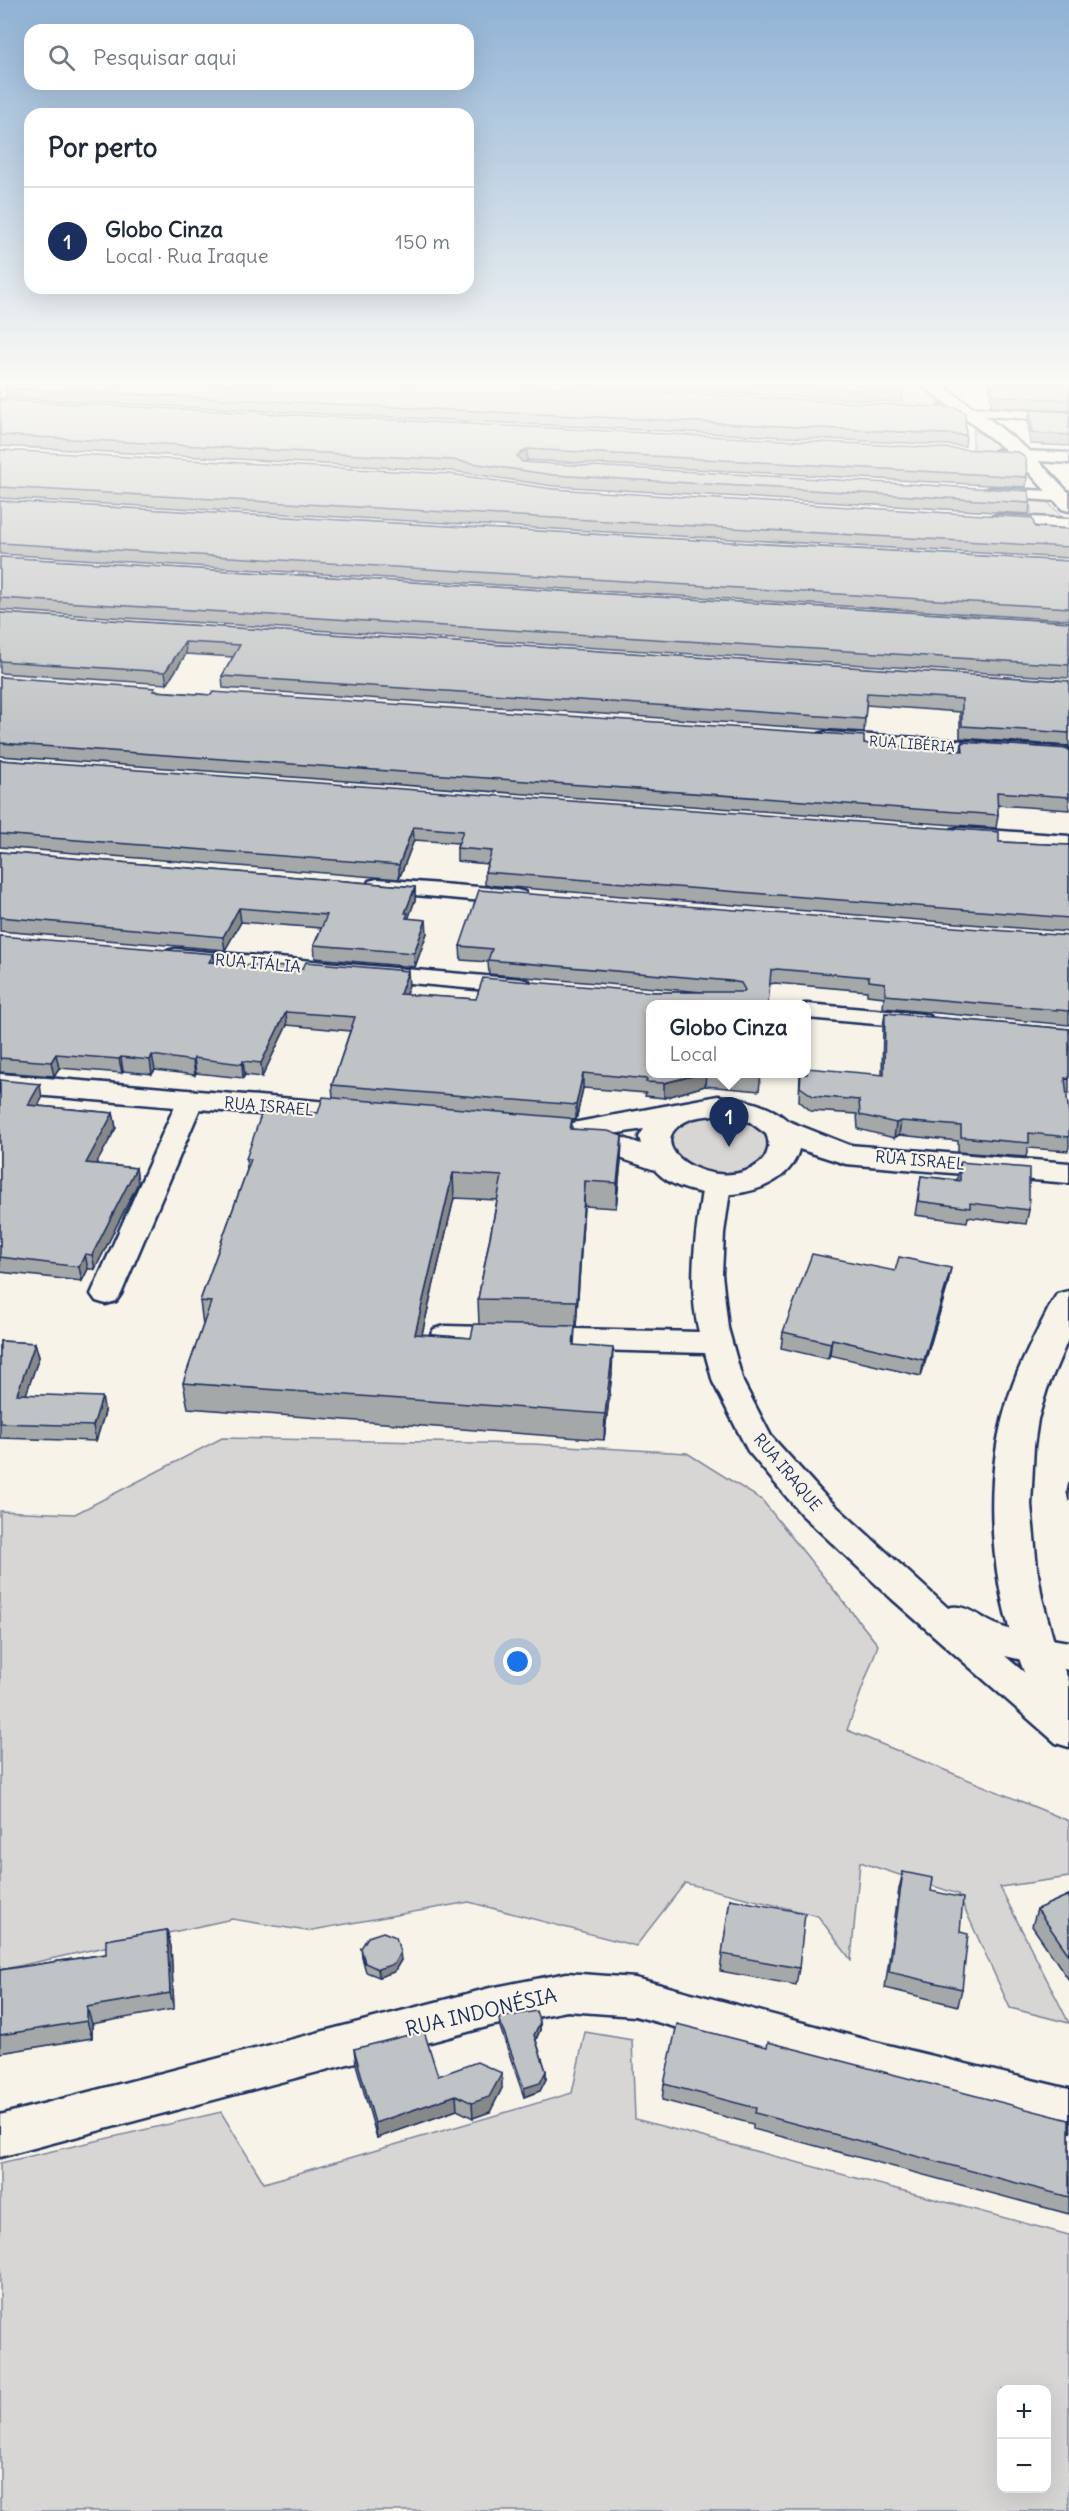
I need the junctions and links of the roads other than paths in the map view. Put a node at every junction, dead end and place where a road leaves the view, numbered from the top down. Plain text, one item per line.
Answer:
1 (976, 519) edge
2 (1069, 524) edge
3 (808, 736) edge
4 (1069, 754) edge
5 (938, 833) edge
6 (1069, 842) edge
7 (356, 884) edge
8 (534, 898) edge
9 (153, 954) edge
10 (542, 988) edge
11 (811, 1011) edge
12 (938, 1023) edge
13 (0, 1083) edge
14 (191, 1099) junction
15 (671, 1115) junction
16 (394, 1116) edge
17 (776, 1127) junction
18 (663, 1162) junction
19 (1069, 1173) edge
20 (717, 1184) junction
21 (105, 1294) dead end
22 (1069, 1302) edge
23 (445, 1336) edge
24 (1060, 1339) edge
25 (717, 1343) junction
26 (904, 1590) junction
27 (1053, 1654) edge
28 (1069, 1723) edge
29 (1069, 1732) edge
30 (1069, 2110) edge
31 (0, 2136) edge

1 - 2 street
3 - 4 street, RUA LIBÉRIA
5 - 6 street
7 - 8 street
9 - 10 street, RUA ITÁLIA
11 - 12 street
13 - 14 street, RUA ISRAEL
14 - 16 street, RUA ISRAEL
14 - 21 street
15 - 17 street
15 - 18 street
15 - 18 street
17 - 19 street, RUA ISRAEL
17 - 20 street
18 - 20 street
20 - 25 street, RUA IRAQUE
22 - 24 street
23 - 25 street
24 - 27 street
25 - 26 street, RUA IRAQUE
26 - 27 street, RUA IRAQUE
26 - 29 street, RUA IRAQUE
27 - 28 street
30 - 31 street, RUA INDONÉSIA

